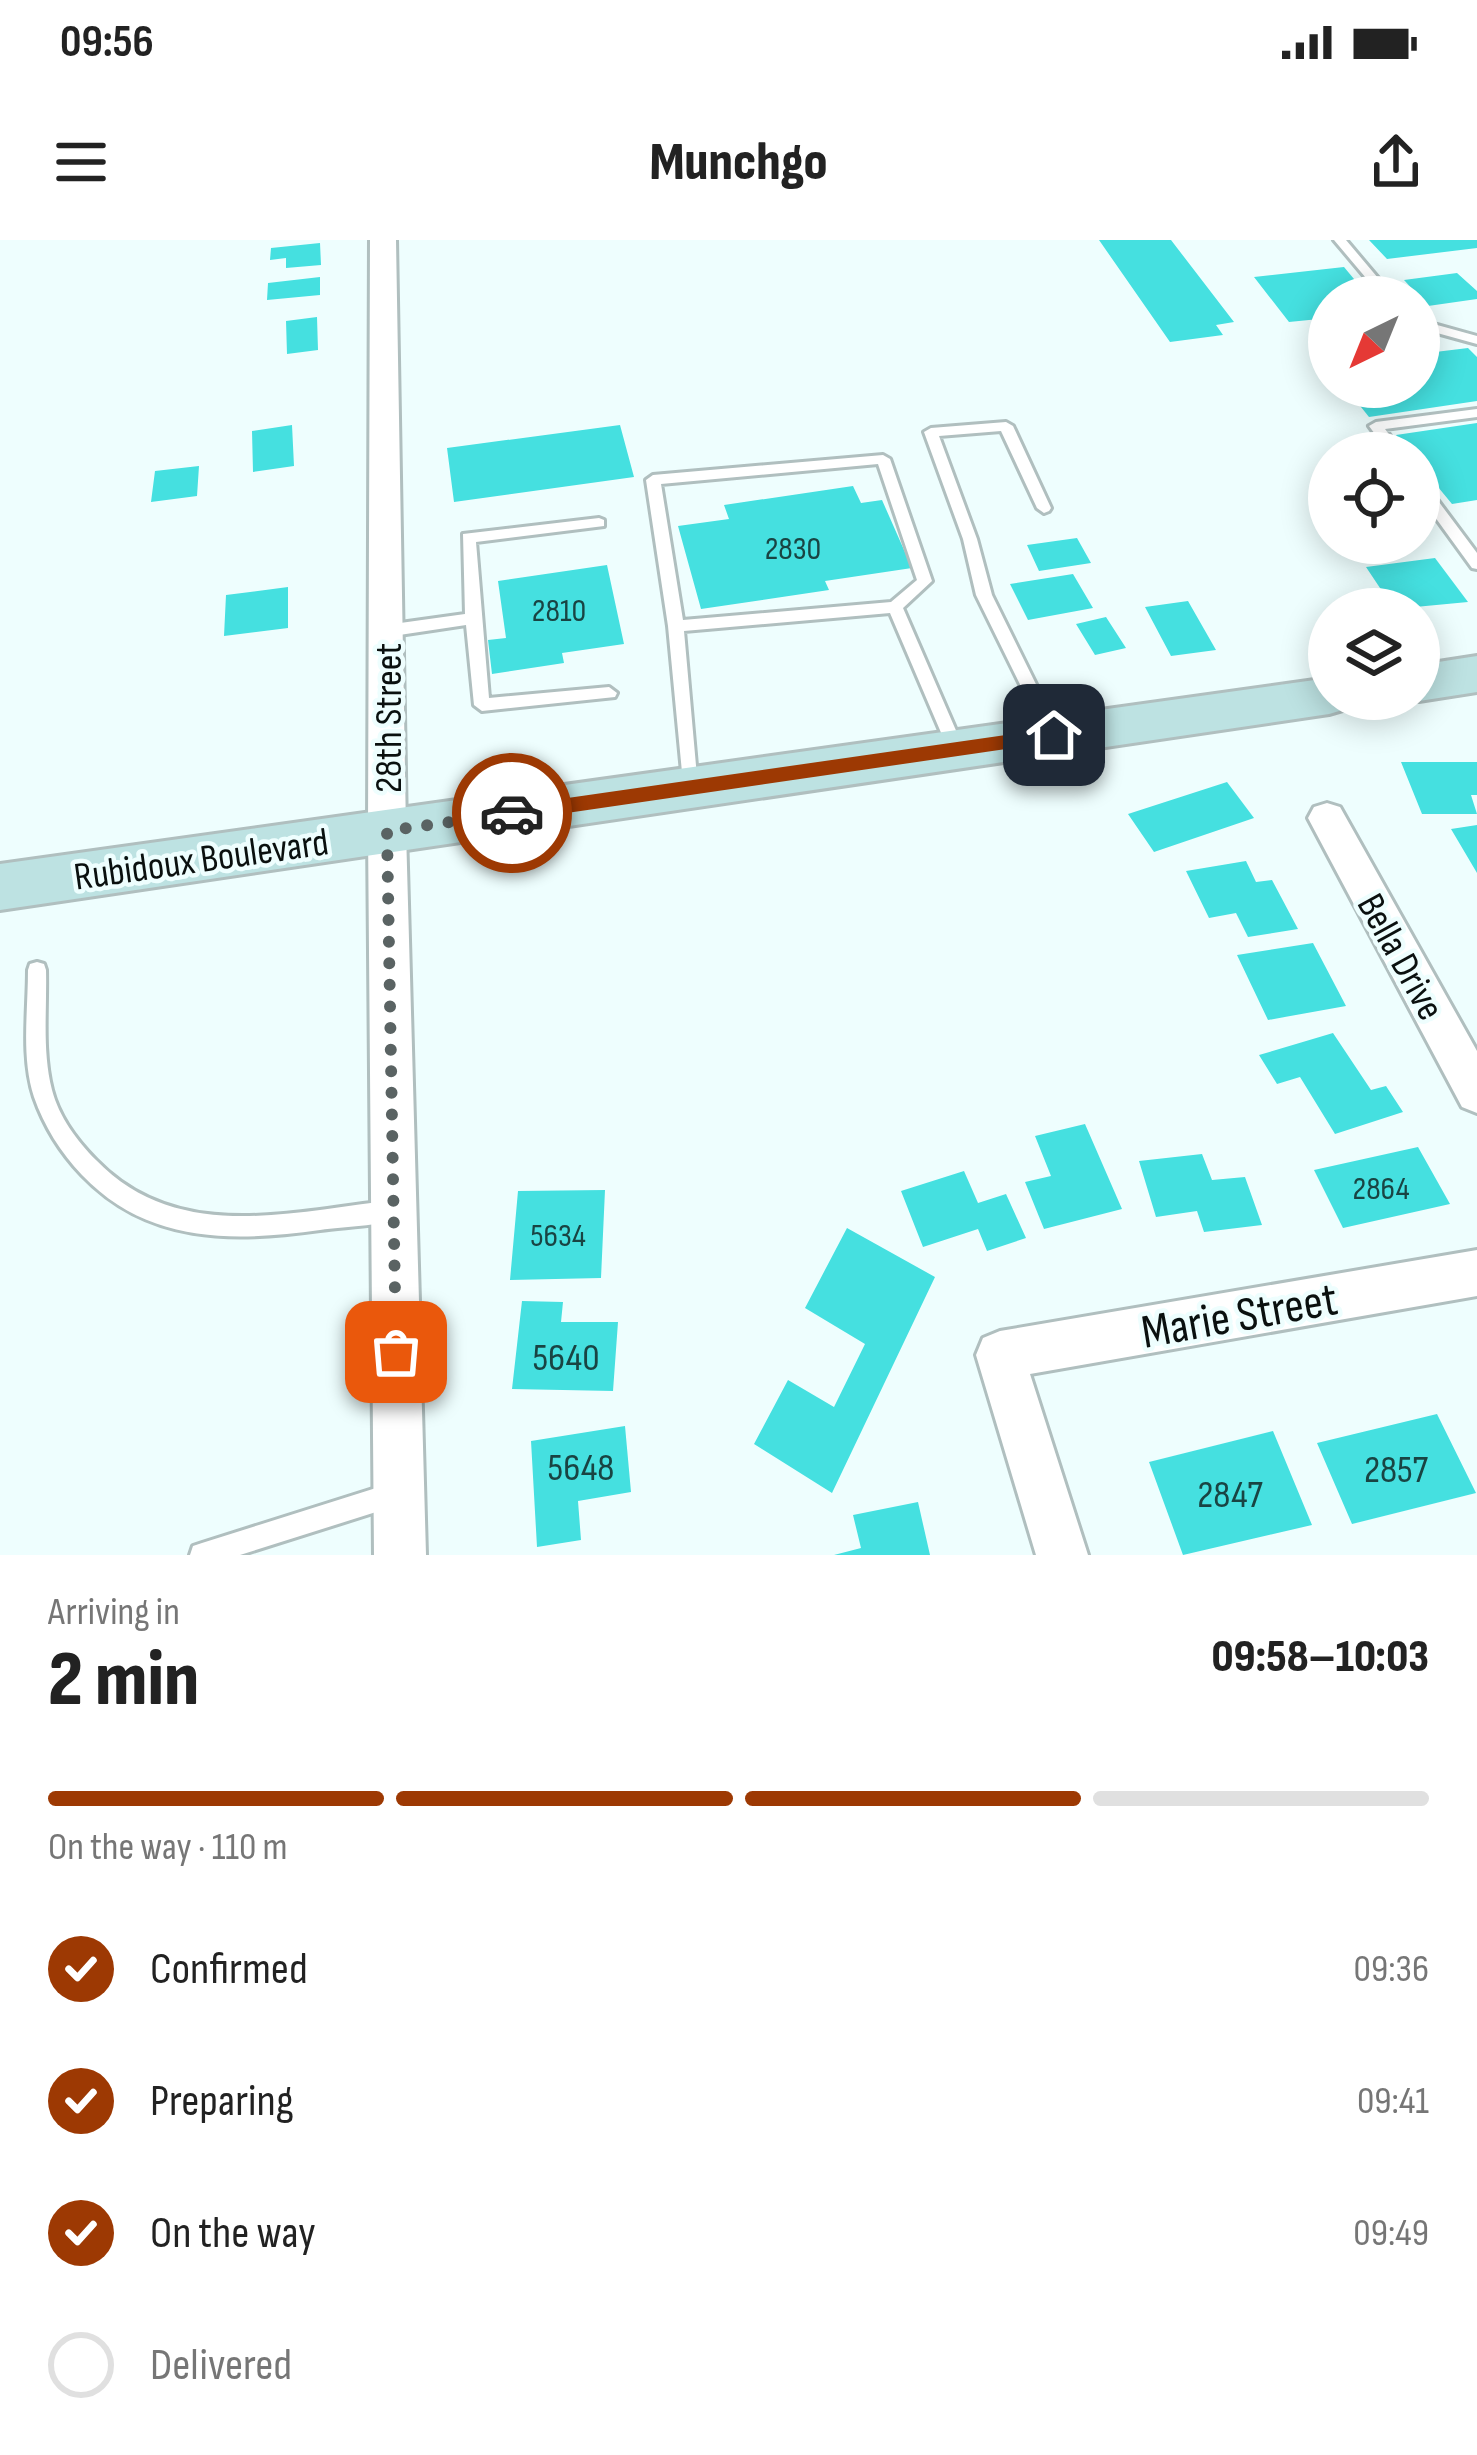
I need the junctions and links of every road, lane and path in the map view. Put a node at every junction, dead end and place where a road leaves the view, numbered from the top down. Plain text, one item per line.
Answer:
1 (383, 240) edge
2 (1340, 240) edge
3 (1370, 276) edge
4 (1440, 330) edge
5 (1477, 340) edge
6 (1477, 412) edge
7 (1380, 432) edge
8 (1044, 508) dead end
9 (1440, 514) edge
10 (598, 523) dead end
11 (1477, 532) edge
12 (1455, 534) junction
13 (1477, 564) edge
14 (895, 607) junction
15 (473, 618) junction
16 (676, 626) junction
17 (386, 631) junction
18 (1477, 674) edge
19 (1440, 679) edge
20 (609, 693) dead end
21 (1308, 698) edge
22 (1054, 735) junction
23 (956, 749) junction
24 (690, 788) junction
25 (1327, 818) dead end
26 (387, 831) junction
27 (0, 886) edge
28 (37, 970) dead end
29 (1477, 1094) edge
30 (394, 1210) junction
31 (1477, 1273) edge
32 (399, 1493) junction
33 (202, 1555) edge
34 (400, 1555) edge
35 (1062, 1555) edge

1 - 17 street, 28th Street
2 - 3 lane
4 - 5 lane
6 - 7 lane
8 - 22 lane
9 - 12 lane
10 - 15 lane
11 - 12 lane
12 - 13 lane
14 - 16 lane
14 - 16 lane
14 - 23 lane
15 - 17 lane
15 - 20 lane
16 - 24 lane
17 - 26 street, 28th Street
18 - 19 main road
21 - 22 main road, Rubidoux Boulevard
22 - 23 main road, Rubidoux Boulevard
23 - 24 main road, Rubidoux Boulevard
24 - 26 main road, Rubidoux Boulevard
25 - 29 street, Bella Drive
26 - 27 main road, Rubidoux Boulevard
26 - 30 street, 28th Street
28 - 30 lane
30 - 32 street, 28th Street
31 - 35 street, Marie Street
32 - 33 lane
32 - 34 street, 28th Street

